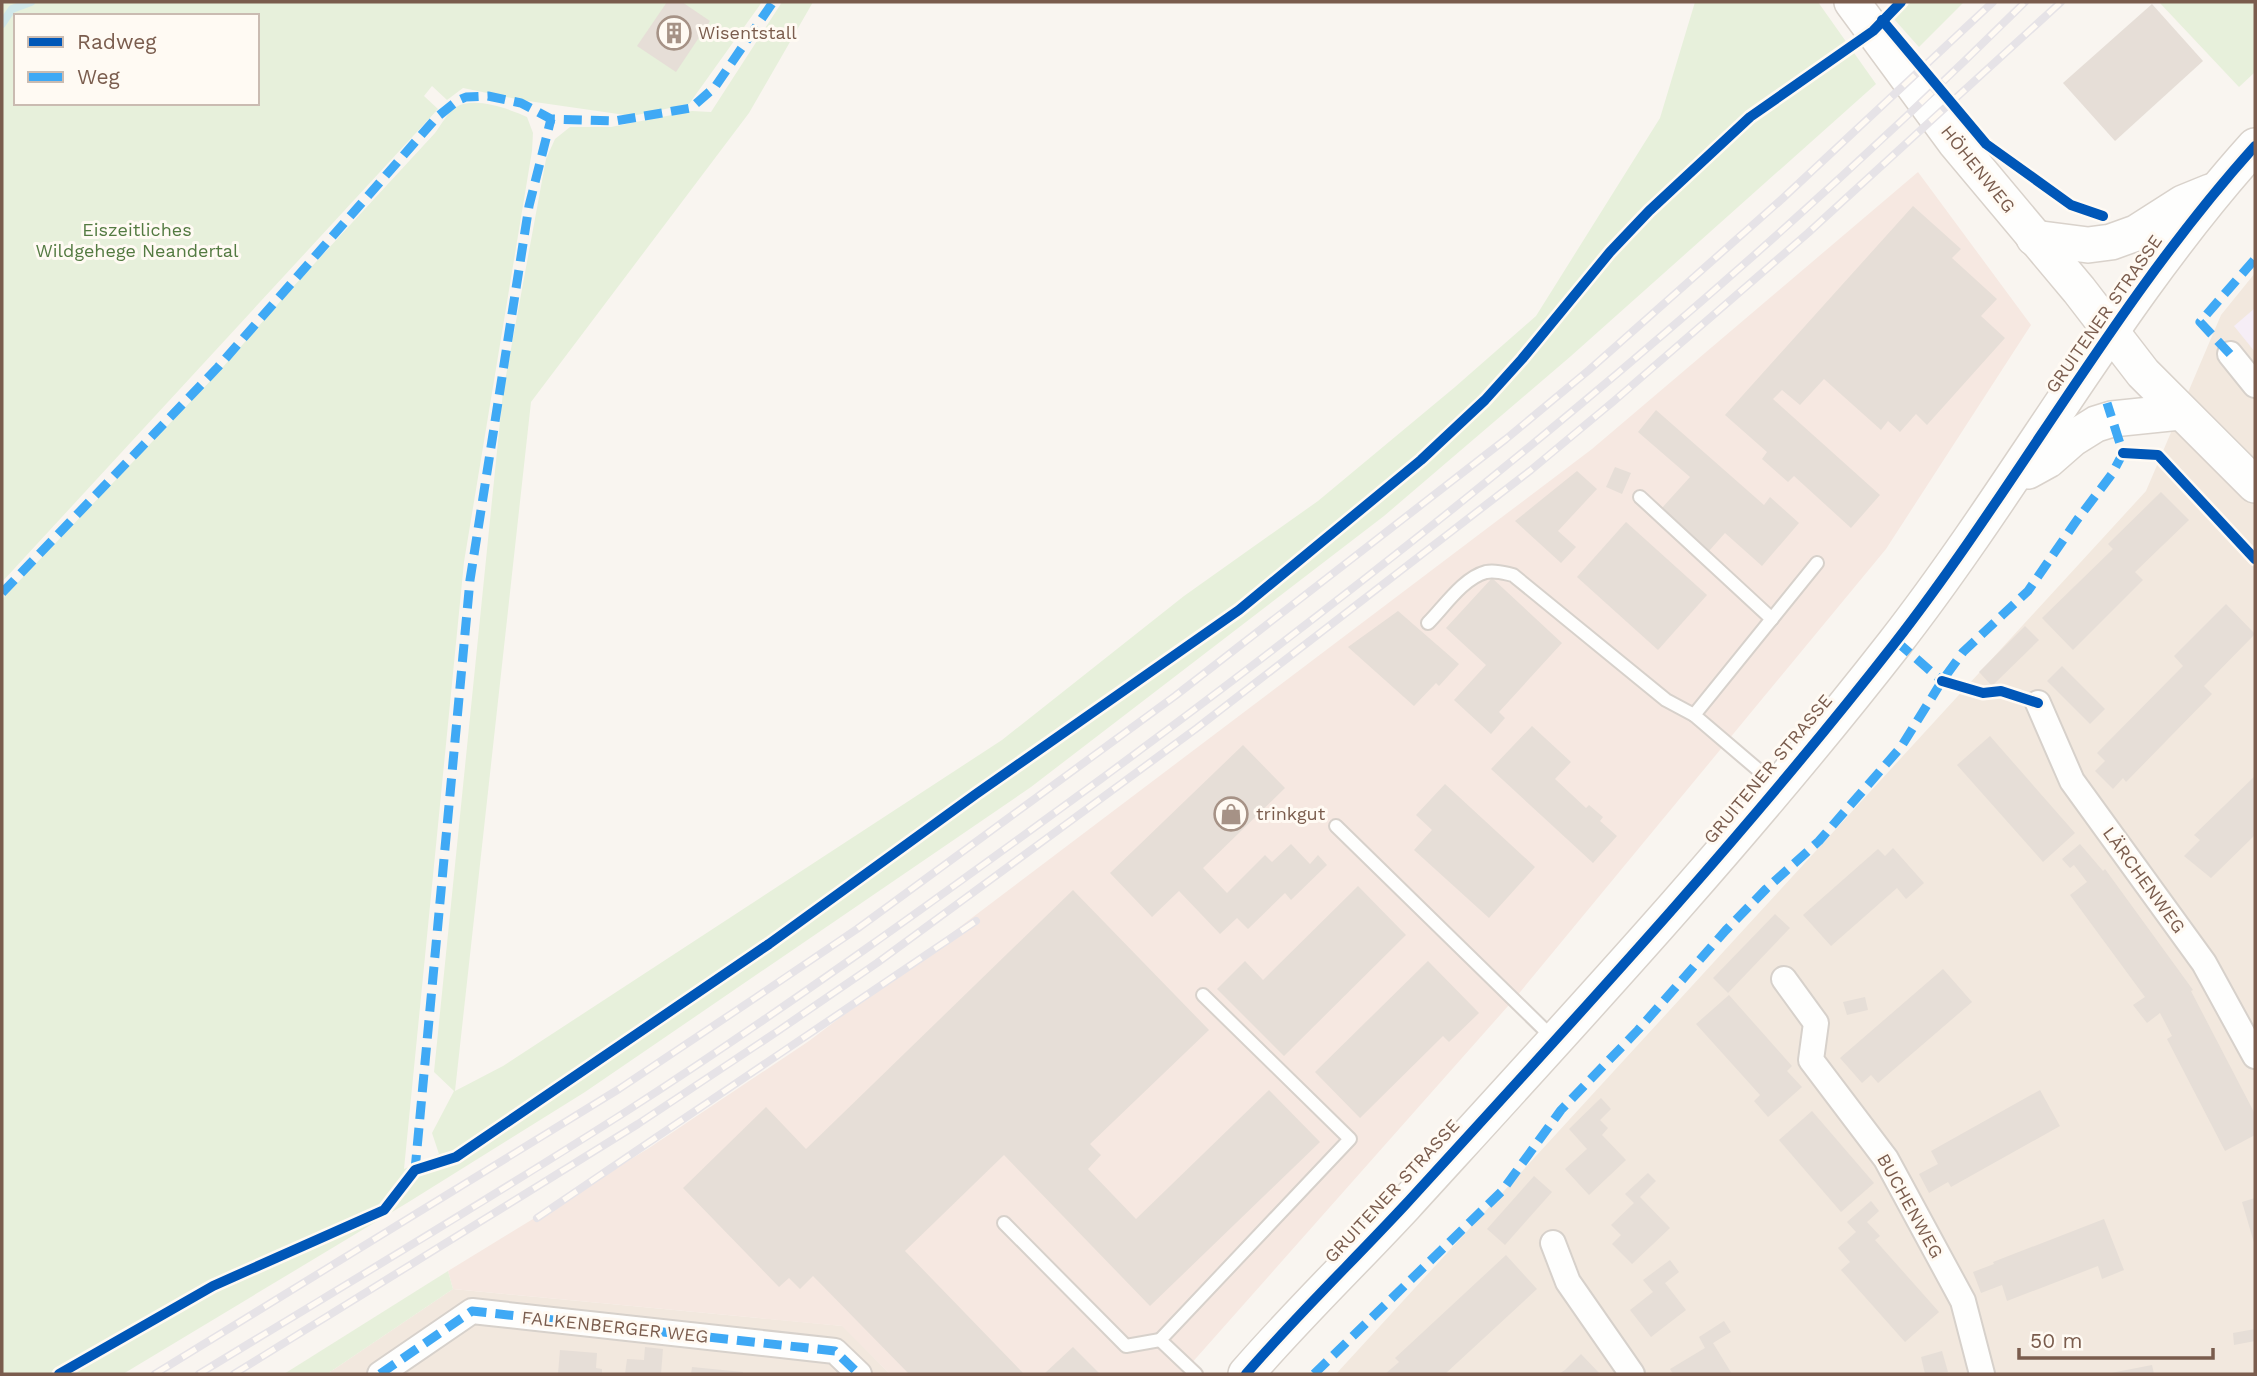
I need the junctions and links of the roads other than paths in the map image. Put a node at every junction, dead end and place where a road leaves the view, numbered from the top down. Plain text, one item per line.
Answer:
1 (1852, 2) edge
2 (2255, 146) edge
3 (2216, 189) junction
4 (2034, 238) junction
5 (2111, 331) junction
6 (2230, 354) dead end
7 (2255, 385) edge
8 (2180, 412) junction
9 (2014, 478) junction
10 (2255, 485) edge
11 (1640, 497) dead end
12 (1817, 563) dead end
13 (1772, 620) junction
14 (1427, 623) dead end
15 (2038, 703) dead end
16 (1694, 715) junction
17 (1779, 787) junction
18 (1336, 826) dead end
19 (1784, 979) dead end
20 (1203, 995) dead end
21 (1555, 1040) junction
22 (2255, 1056) edge
23 (1004, 1223) dead end
24 (1553, 1243) dead end
25 (1160, 1340) junction
26 (1252, 1372) edge
27 (380, 1374) edge
28 (859, 1374) edge
29 (1196, 1374) edge
30 (1632, 1374) edge
31 (1982, 1374) edge

1 - 4 main road, HÖHENWEG
2 - 3 main road, GRUITENER STRASSE
3 - 4 main road
3 - 5 main road, GRUITENER STRASSE
4 - 5 main road, HÖHENWEG
5 - 8 main road, HÖHENWEG
5 - 9 main road, GRUITENER STRASSE
6 - 7 street
8 - 9 main road
8 - 10 main road, HÖHENWEG
9 - 17 main road, GRUITENER STRASSE
11 - 13 lane
12 - 13 lane
13 - 16 lane
14 - 16 lane
15 - 22 street, LÄRCHENWEG
16 - 17 lane
17 - 21 main road, GRUITENER STRASSE
18 - 21 lane
19 - 31 street, BUCHENWEG
20 - 25 lane
21 - 26 main road, GRUITENER STRASSE
23 - 25 lane
24 - 30 street
25 - 29 lane
27 - 28 street, FALKENBERGER WEG

